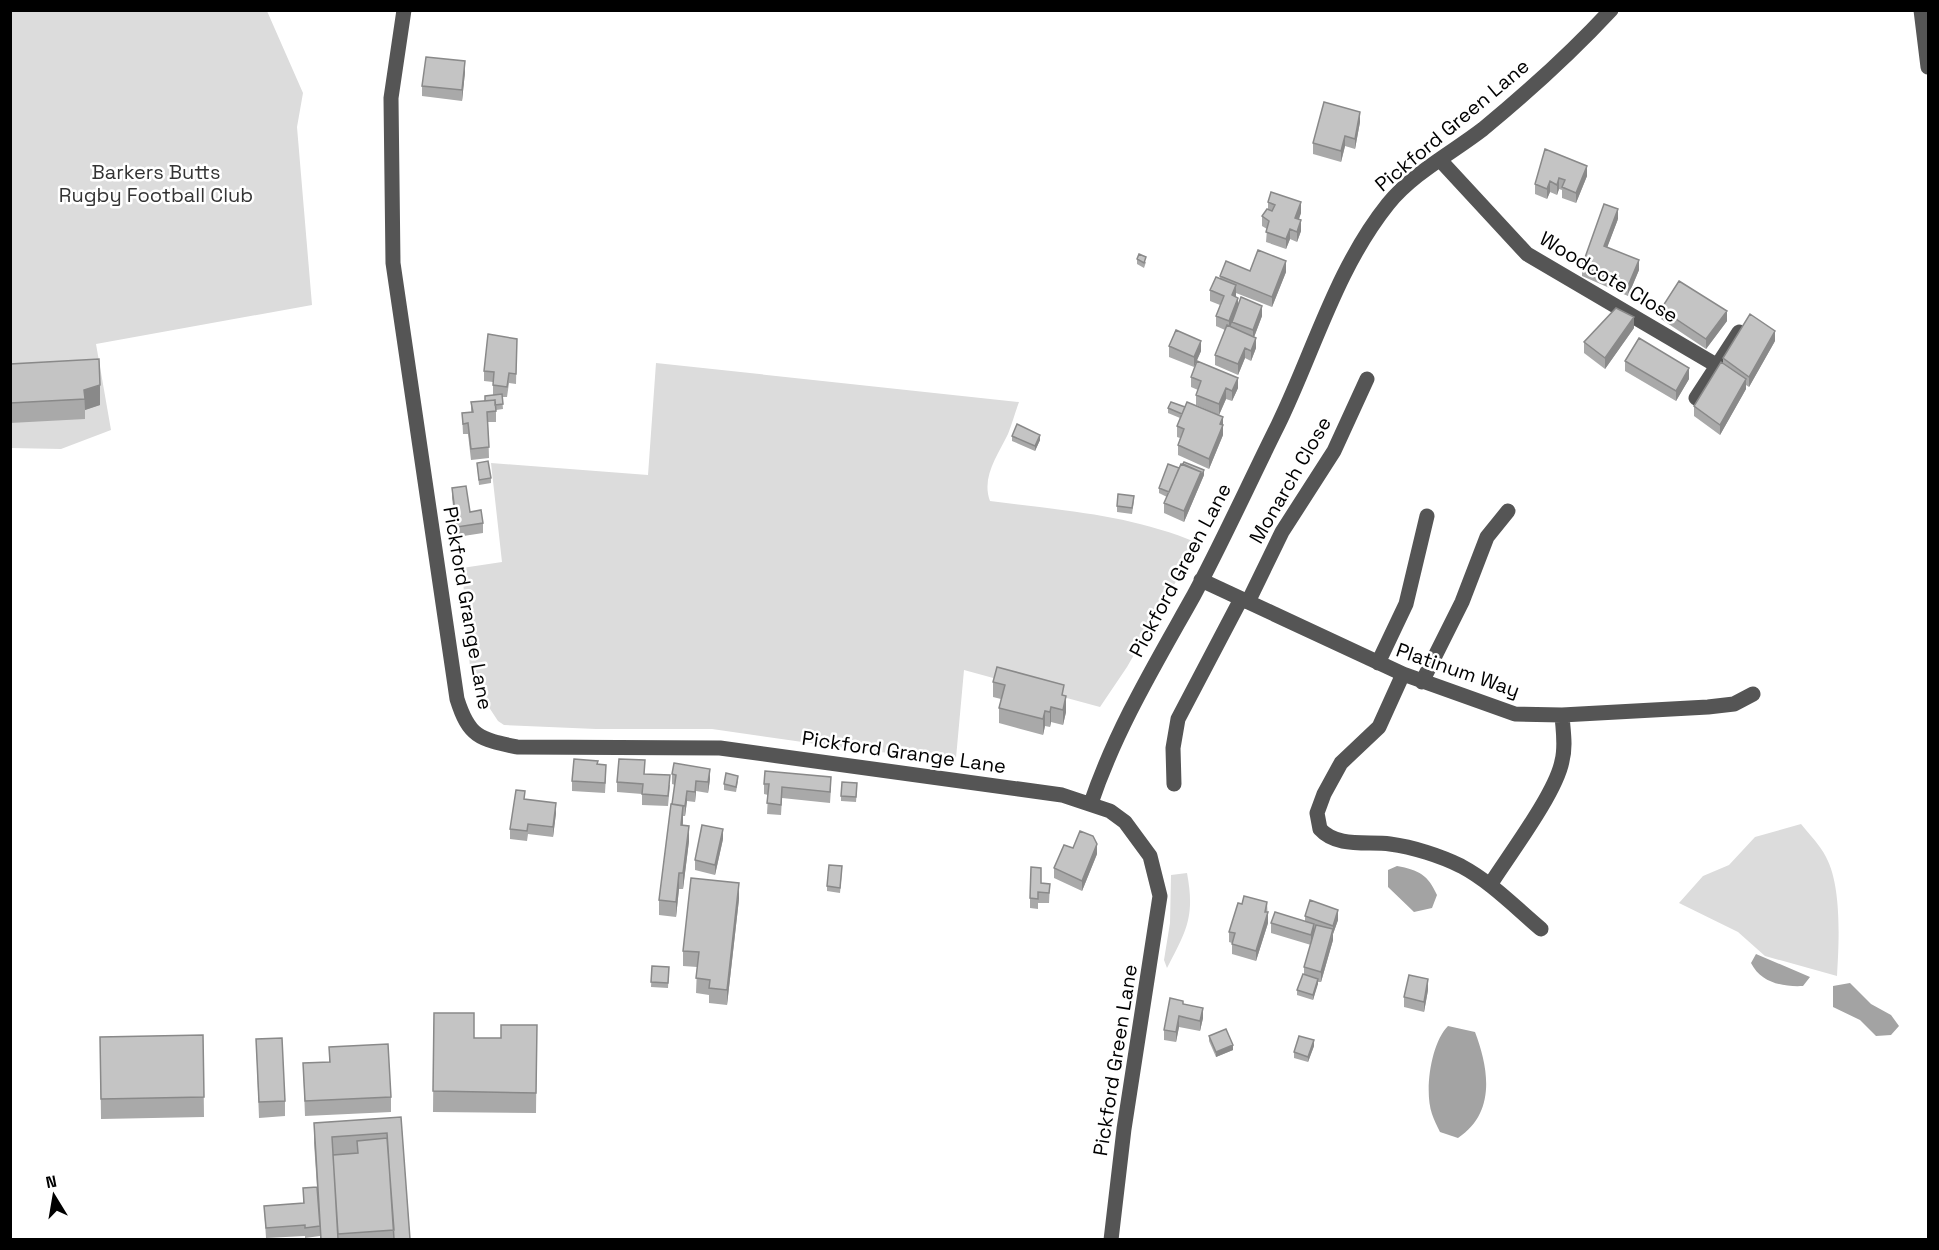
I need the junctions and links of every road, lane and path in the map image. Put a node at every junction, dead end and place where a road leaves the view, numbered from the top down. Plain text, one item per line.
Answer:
1 (404, 10) edge
2 (1611, 10) edge
3 (1921, 10) edge
4 (1929, 67) edge
5 (1440, 160) junction
6 (1739, 332) edge
7 (1716, 365) junction
8 (1367, 379) dead end
9 (1696, 398) edge
10 (1508, 511) dead end
11 (1426, 516) dead end
12 (1201, 580) junction
13 (1245, 600) junction
14 (1378, 663) junction
15 (1403, 674) junction
16 (1422, 682) junction
17 (1753, 694) dead end
18 (1562, 715) junction
19 (1174, 784) dead end
20 (1091, 803) junction
21 (1490, 885) junction
22 (1540, 929) dead end
23 (1111, 1239) edge

1 - 20 street, Pickford Grange Lane
2 - 5 street, Pickford Green Lane
3 - 4 street
5 - 7 street, Woodcote Close
5 - 12 street, Pickford Green Lane
6 - 7 street
7 - 9 street
8 - 13 street, Monarch Close
10 - 16 street
11 - 14 street
12 - 13 street, Platinum Way
12 - 20 street, Pickford Green Lane
13 - 14 street, Platinum Way
13 - 19 street, Monarch Close
14 - 15 street, Platinum Way
15 - 16 street, Platinum Way
15 - 21 street
16 - 18 street, Platinum Way
17 - 18 street, Platinum Way
18 - 21 street
20 - 23 street, Pickford Green Lane
21 - 22 street

